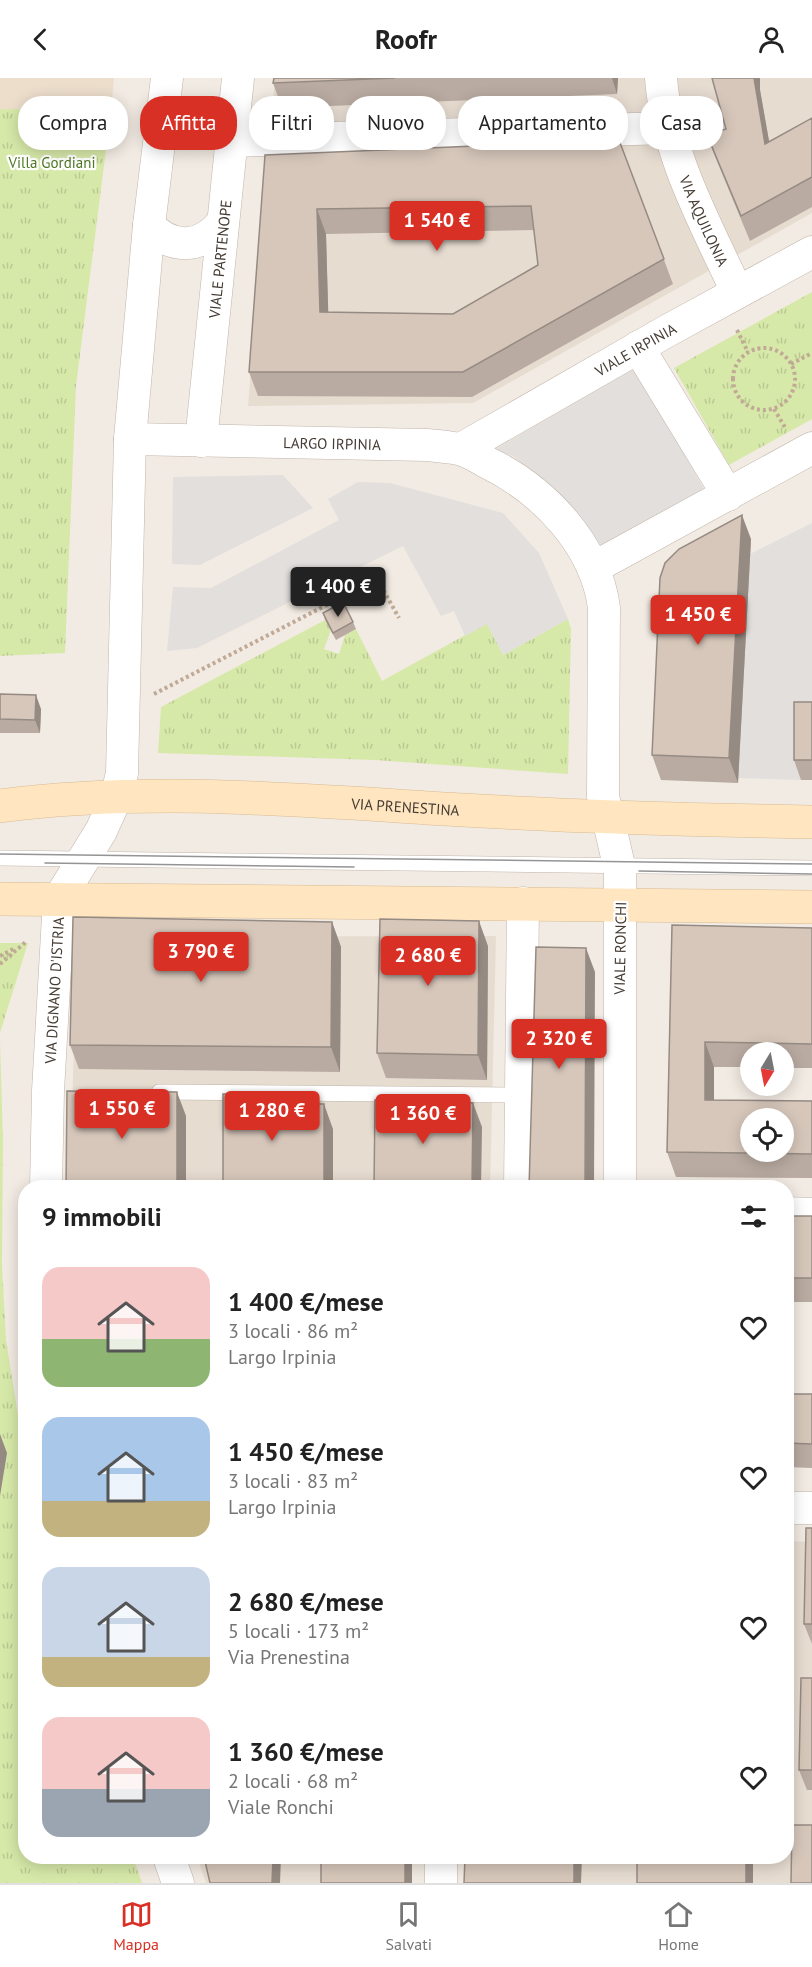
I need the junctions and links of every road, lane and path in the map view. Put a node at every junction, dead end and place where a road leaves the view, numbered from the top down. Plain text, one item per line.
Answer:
1 (167, 78) edge
2 (238, 78) edge
3 (661, 78) edge
4 (236, 96) edge
5 (664, 96) edge
6 (640, 129) edge
7 (237, 141) edge
8 (230, 150) edge
9 (674, 150) edge
10 (222, 223) junction
11 (149, 225) junction
12 (812, 252) edge
13 (737, 292) junction
14 (737, 330) dead end
15 (638, 347) junction
16 (748, 352) junction
17 (812, 353) edge
18 (791, 364) junction
19 (774, 409) junction
20 (130, 439) junction
21 (201, 441) junction
22 (801, 442) edge
23 (461, 449) junction
24 (728, 495) junction
25 (593, 568) junction
26 (399, 618) dead end
27 (153, 694) dead end
28 (116, 798) junction
29 (0, 806) edge
30 (607, 818) junction
31 (812, 822) edge
32 (0, 858) edge
33 (84, 858) junction
34 (619, 866) junction
35 (812, 868) edge
36 (0, 899) edge
37 (59, 899) junction
38 (523, 903) junction
39 (621, 905) junction
40 (812, 907) edge
41 (33, 937) dead end
42 (23, 943) junction
43 (0, 956) edge
44 (0, 964) edge
45 (143, 1092) edge
46 (522, 1095) junction
47 (47, 1180) edge
48 (520, 1180) edge
49 (620, 1180) edge
50 (794, 1213) edge
51 (812, 1214) edge
52 (794, 1508) edge
53 (812, 1508) edge
54 (441, 1864) edge
55 (441, 1883) edge

1 - 11 street
2 - 4 street, VIALE PARTENOPE
3 - 5 street, VIA AQUILONIA
6 - 7 street
8 - 10 street, VIALE PARTENOPE
9 - 13 street, VIA AQUILONIA
10 - 11 street
10 - 21 street, VIALE PARTENOPE
11 - 20 street
12 - 13 street, VIALE IRPINIA
13 - 15 street, VIALE IRPINIA
14 - 16 path
15 - 23 street, VIALE IRPINIA
15 - 24 street
16 - 18 path
16 - 19 path
17 - 18 path
18 - 19 path
19 - 22 path
20 - 21 street, LARGO IRPINIA
20 - 28 street
21 - 23 street, LARGO IRPINIA
22 - 24 street
23 - 25 street, LARGO IRPINIA
24 - 25 street
25 - 30 street, LARGO IRPINIA
26 - 27 path
28 - 29 main road, VIA PRENESTINA
28 - 30 main road, VIA PRENESTINA
28 - 33 street
30 - 31 main road, VIA PRENESTINA
30 - 34 street, VIALE RONCHI
32 - 33 lane
33 - 34 lane
33 - 37 street
34 - 35 lane
34 - 39 street, VIALE RONCHI
36 - 37 main road
37 - 38 main road
37 - 47 street, VIA DIGNANO D'ISTRIA
38 - 39 main road
38 - 46 street
39 - 40 main road
39 - 49 street, VIALE RONCHI
41 - 42 path
42 - 43 path
42 - 44 path
45 - 46 lane
46 - 48 street
50 - 51 street
52 - 53 street
54 - 55 street

